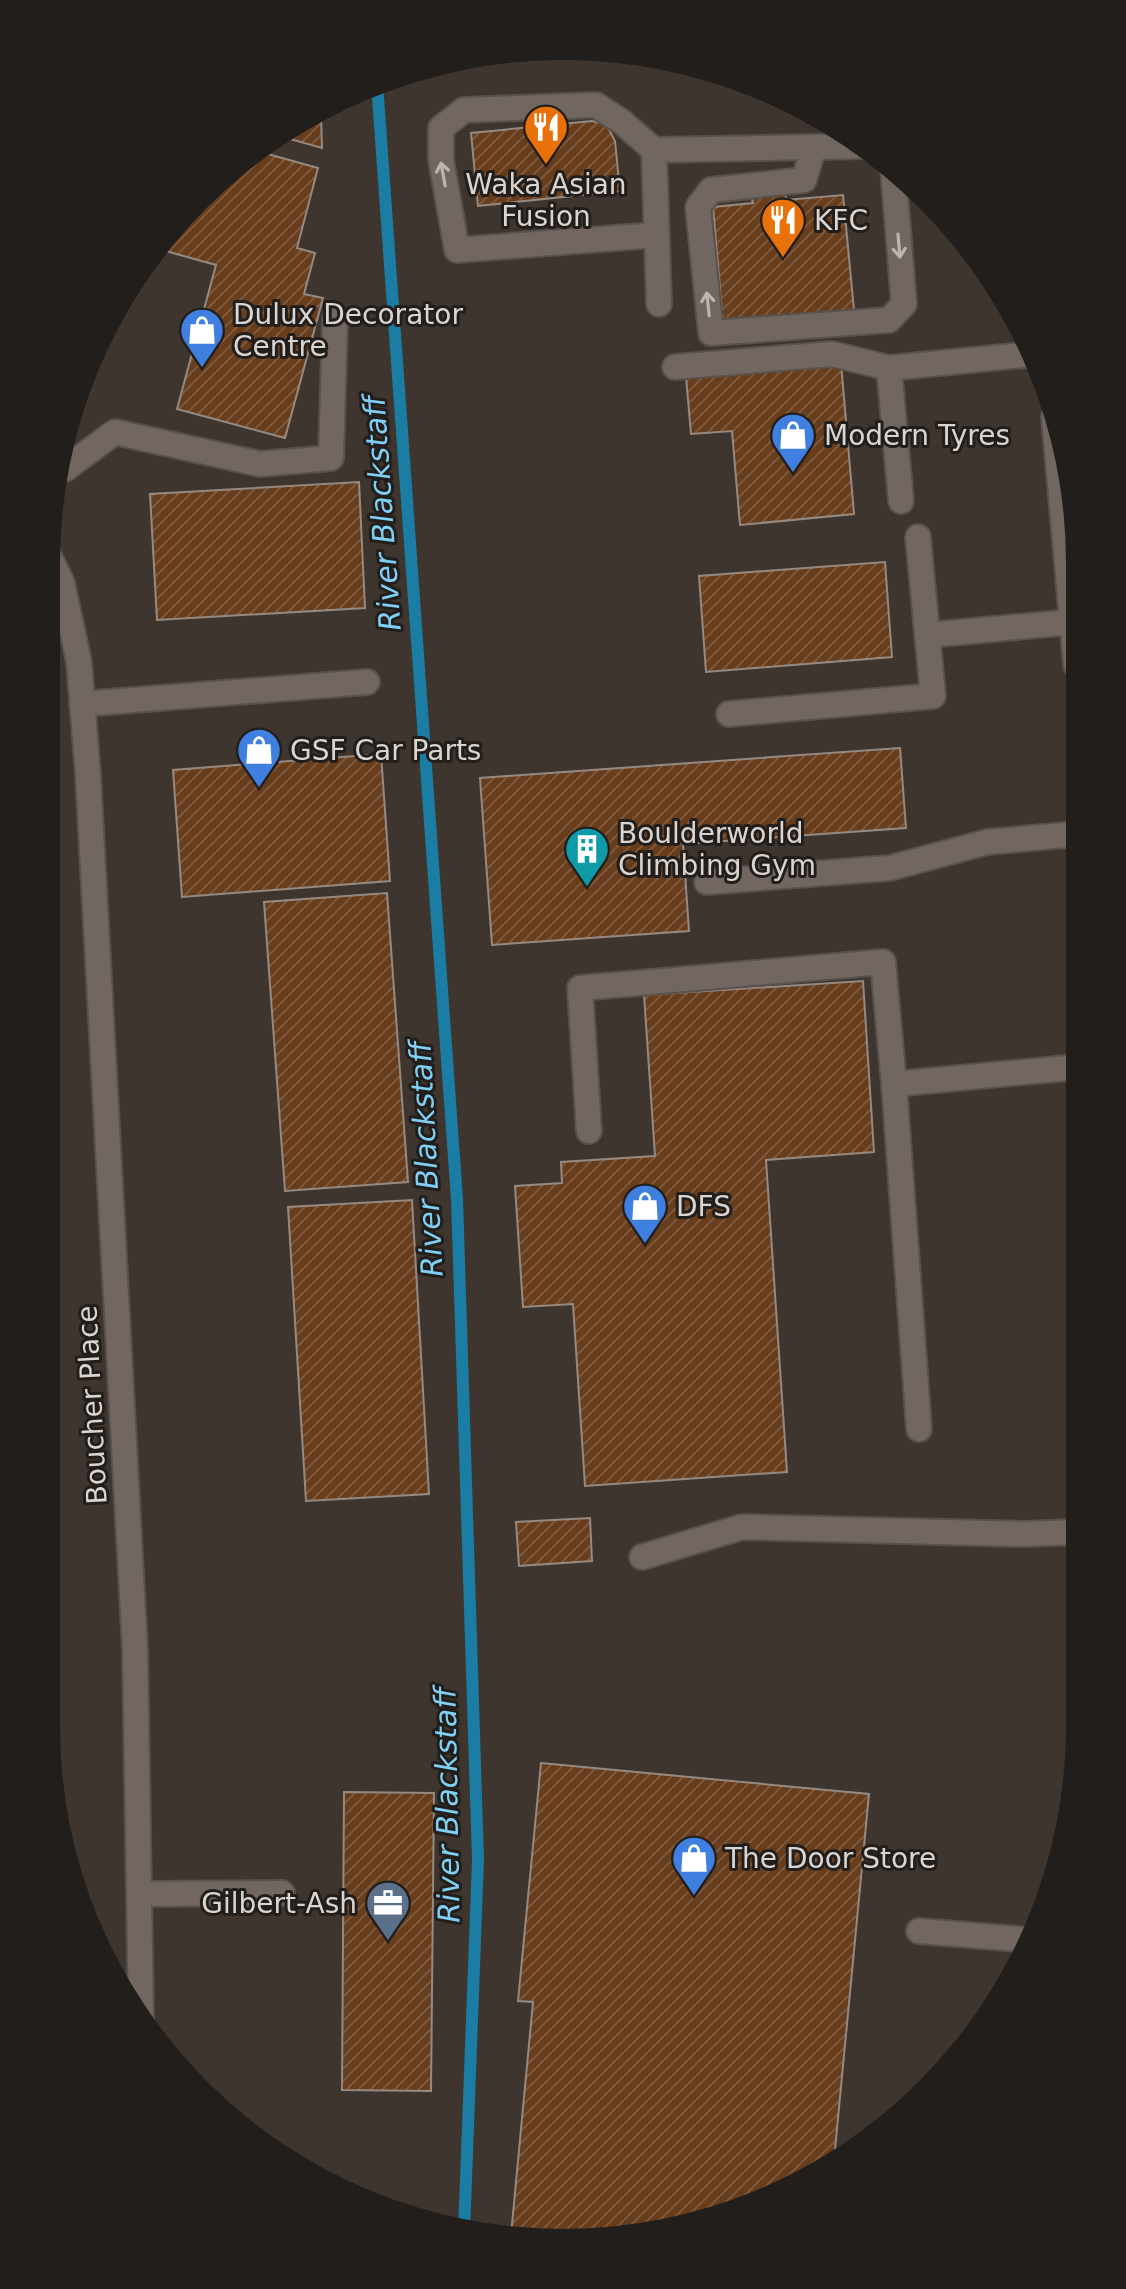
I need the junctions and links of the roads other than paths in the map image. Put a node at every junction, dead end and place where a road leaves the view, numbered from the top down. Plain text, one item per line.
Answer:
1 (844, 146) edge
2 (814, 147) junction
3 (654, 150) junction
4 (894, 184) edge
5 (656, 235) junction
6 (659, 304) dead end
7 (335, 320) dead end
8 (1021, 355) edge
9 (675, 367) dead end
10 (889, 368) junction
11 (70, 465) edge
12 (1060, 487) edge
13 (901, 501) dead end
14 (918, 537) dead end
15 (1066, 549) edge
16 (60, 579) edge
17 (1066, 623) edge
18 (927, 635) junction
19 (367, 682) dead end
20 (82, 704) junction
21 (729, 714) dead end
22 (1066, 835) edge
23 (707, 882) dead end
24 (1066, 1068) edge
25 (894, 1084) junction
26 (589, 1131) dead end
27 (919, 1429) dead end
28 (1066, 1532) edge
29 (642, 1557) dead end
30 (282, 1893) dead end
31 (139, 1894) junction
32 (919, 1931) dead end
33 (1018, 1939) edge
34 (141, 1999) edge

1 - 2 street
2 - 3 street
4 -> 2 street
3 - 5 street
5 -> 3 street
5 - 6 street
7 - 11 street
8 - 10 street
9 - 10 street
10 - 13 street
12 - 15 street
14 - 18 street
16 - 20 street, Boucher Place
17 - 18 street
18 - 21 street
19 - 20 street
20 - 31 street, Boucher Place
22 - 23 street
24 - 25 street
25 - 26 street
25 - 27 street
28 - 29 street
30 - 31 street
31 - 34 street, Boucher Place
32 - 33 street

